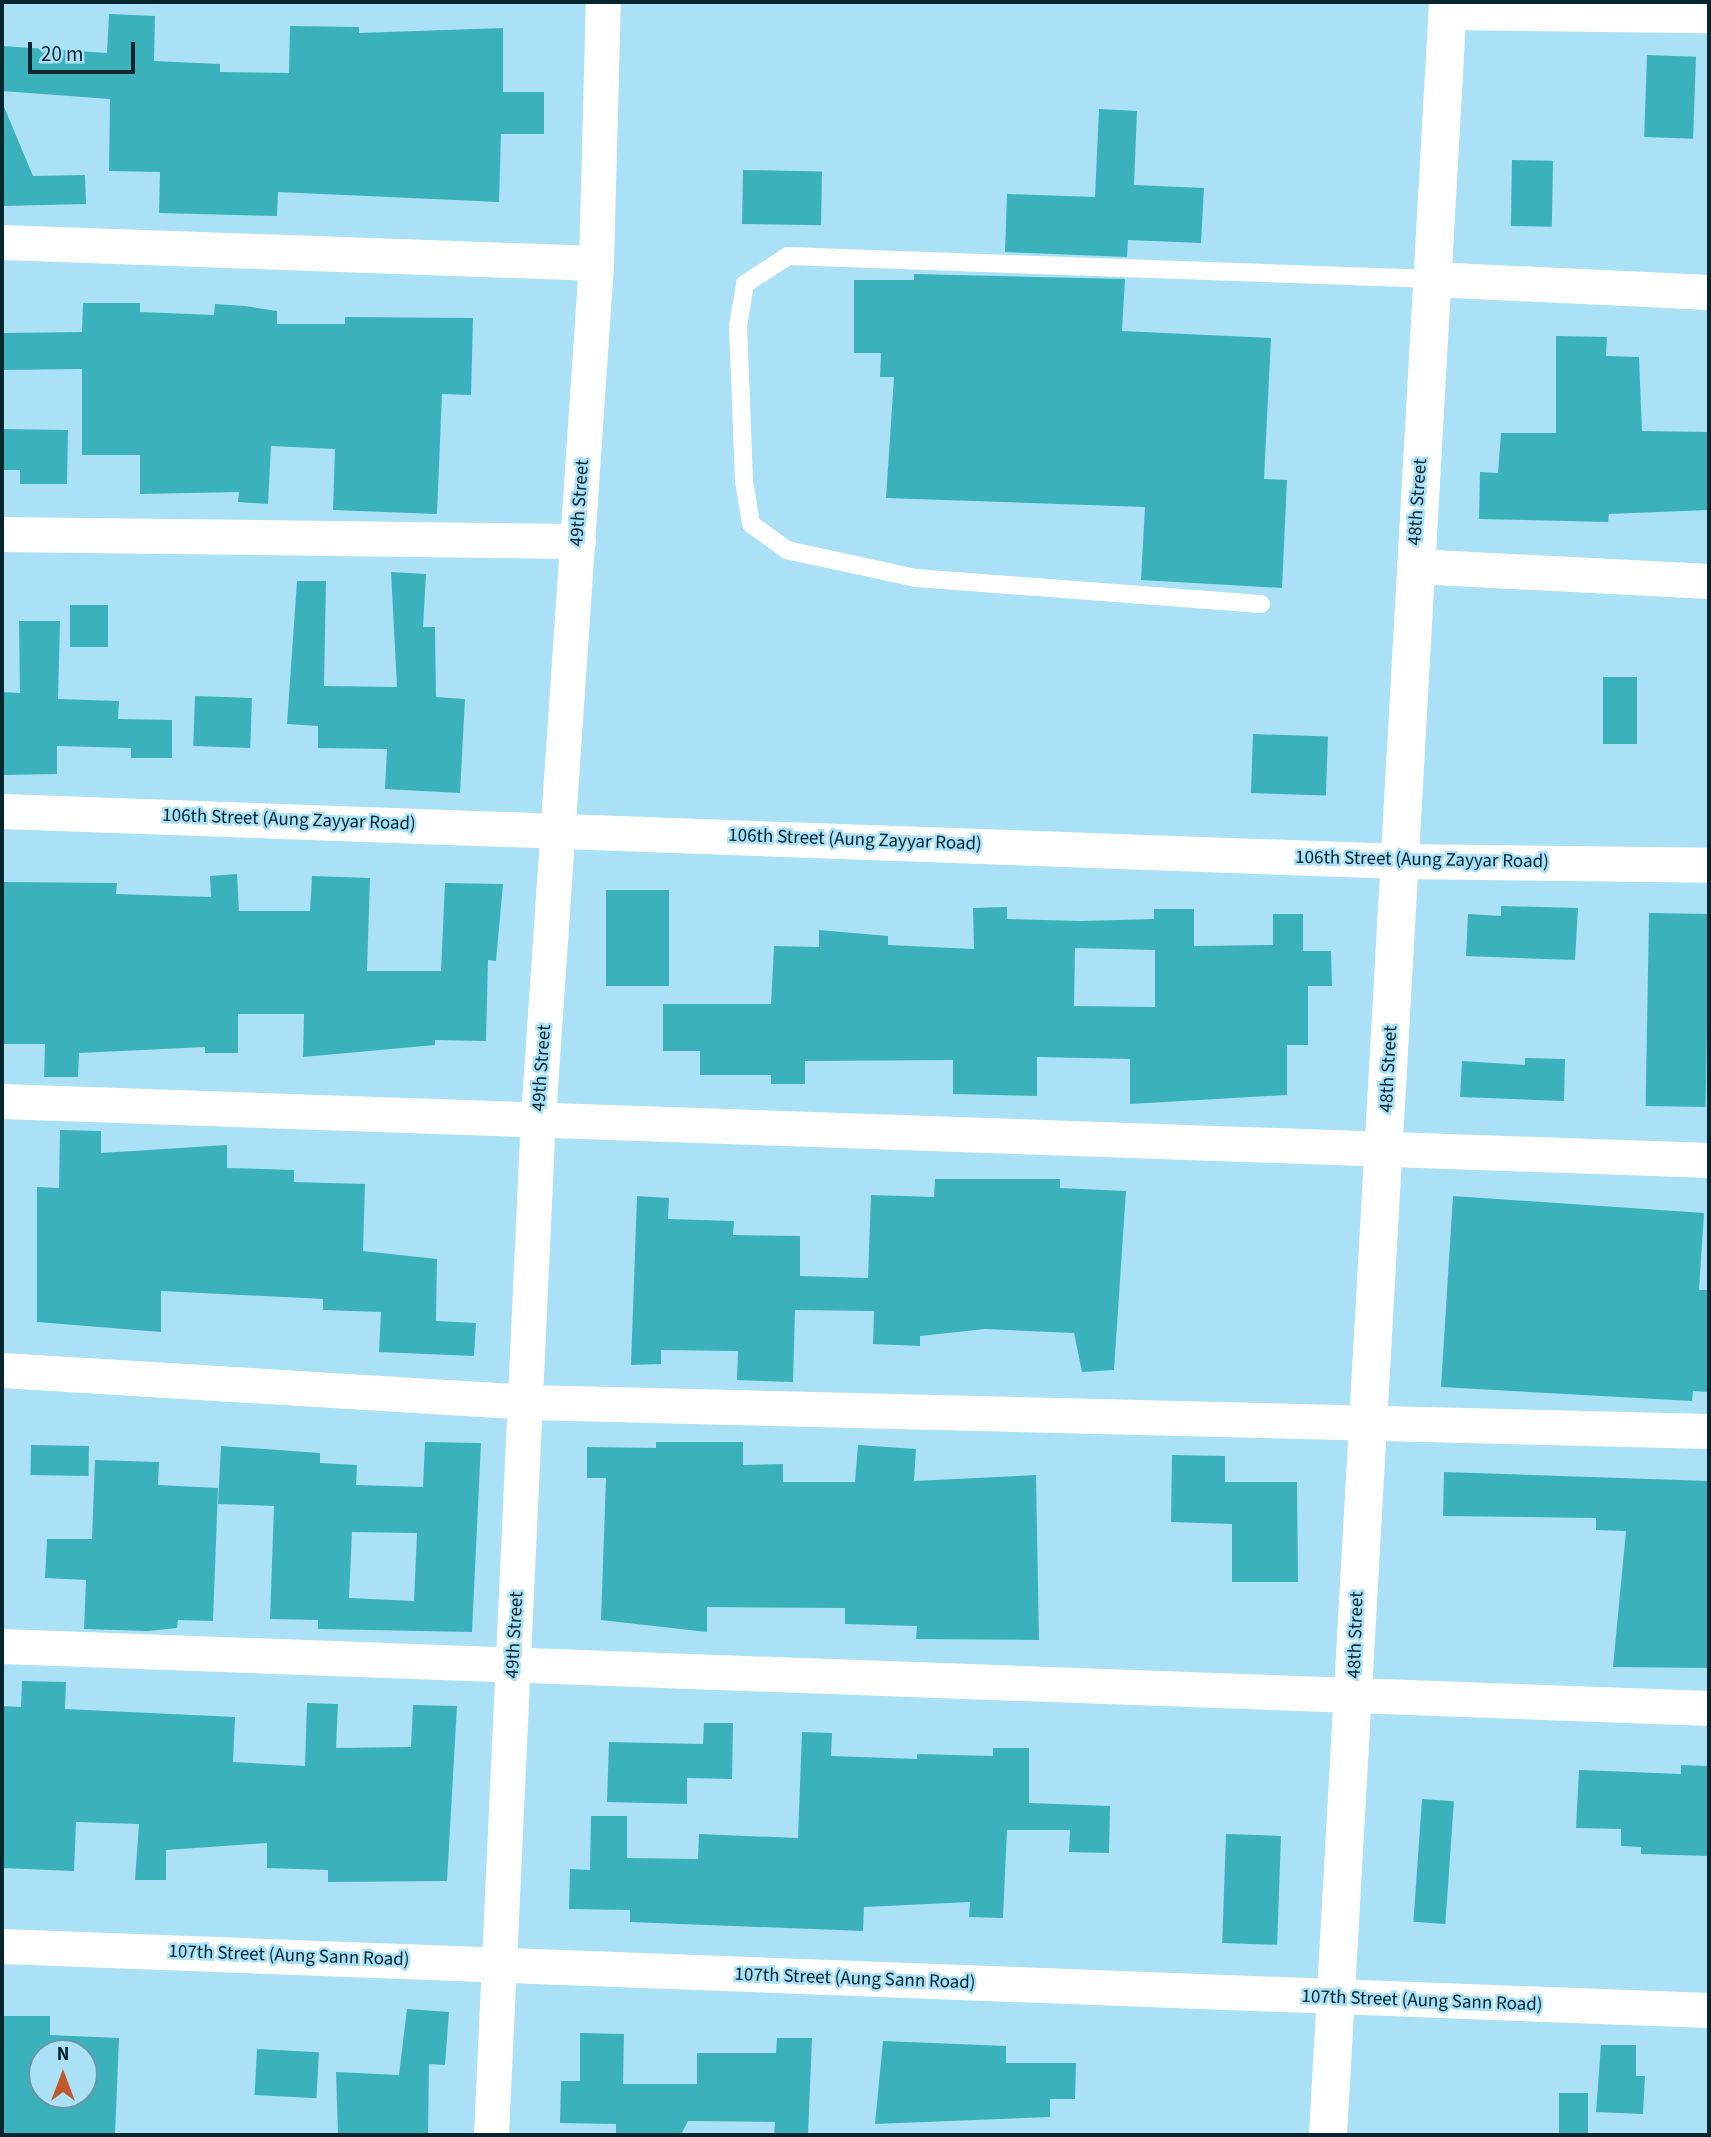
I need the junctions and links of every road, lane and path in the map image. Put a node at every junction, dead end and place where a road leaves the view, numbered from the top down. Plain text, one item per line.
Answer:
1 (603, 2) edge
2 (1448, 7) edge
3 (1709, 15) edge
4 (2, 242) edge
5 (596, 263) junction
6 (1432, 279) junction
7 (1709, 292) edge
8 (2, 534) edge
9 (578, 541) junction
10 (1414, 566) junction
11 (1709, 581) edge
12 (1261, 604) dead end
13 (2, 811) edge
14 (559, 828) junction
15 (1401, 861) junction
16 (1709, 865) edge
17 (2, 1101) edge
18 (538, 1117) junction
19 (1384, 1153) junction
20 (1709, 1160) edge
21 (2, 1370) edge
22 (529, 1402) junction
23 (1364, 1418) junction
24 (1709, 1431) edge
25 (2, 1646) edge
26 (514, 1660) junction
27 (1354, 1699) junction
28 (1709, 1708) edge
29 (2, 1945) edge
30 (500, 1964) junction
31 (1334, 1999) junction
32 (1709, 2010) edge
33 (491, 2135) edge
34 (1328, 2135) edge

1 - 5 street, 49th Street
2 - 3 street
2 - 6 main road, 48th Street
4 - 5 street
5 - 9 street, 49th Street
6 - 7 street
6 - 10 main road, 48th Street
6 - 12 lane
8 - 9 street
9 - 14 street, 49th Street
10 - 11 street
10 - 15 main road, 48th Street
13 - 14 street, 106th Street (Aung Zayyar Road)
14 - 15 street, 106th Street (Aung Zayyar Road)
14 - 18 street, 49th Street
15 - 16 street, 106th Street (Aung Zayyar Road)
15 - 19 main road, 48th Street
17 - 18 street
18 - 19 street
18 - 22 street, 49th Street
19 - 20 street
19 - 23 main road, 48th Street
21 - 22 street
22 - 23 street
22 - 26 street, 49th Street
23 - 24 street
23 - 27 main road, 48th Street
25 - 26 street
26 - 27 street
26 - 30 street, 49th Street
27 - 28 street
27 - 31 main road, 48th Street
29 - 30 street, 107th Street (Aung Sann Road)
30 - 31 street, 107th Street (Aung Sann Road)
30 - 33 street, 49th Street
31 - 32 street, 107th Street (Aung Sann Road)
31 - 34 main road, 48th Street

